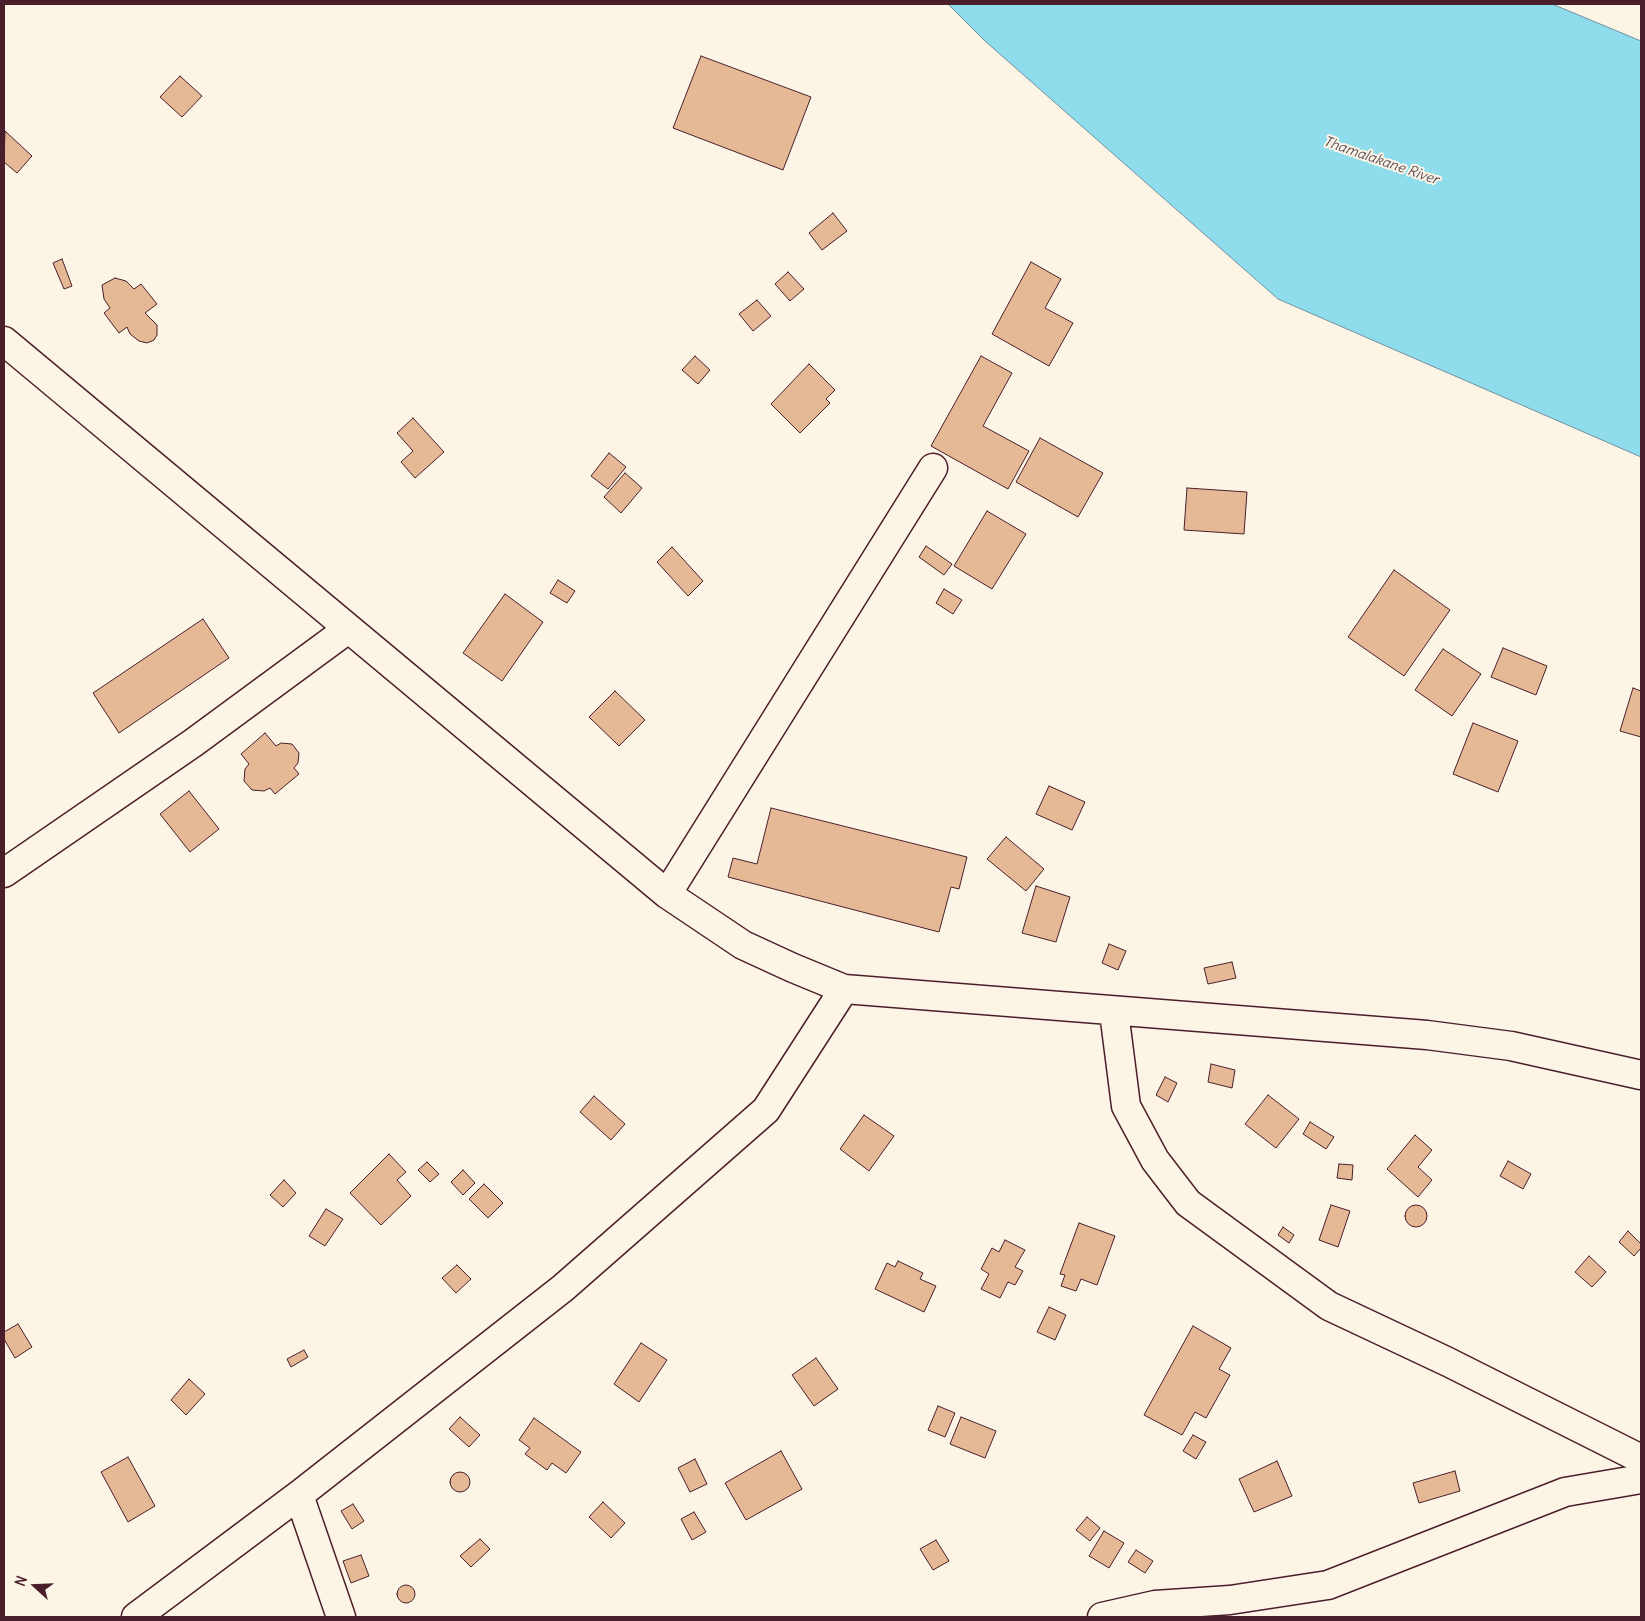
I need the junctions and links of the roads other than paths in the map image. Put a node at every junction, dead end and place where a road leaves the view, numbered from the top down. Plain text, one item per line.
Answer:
1 (4, 341) edge
2 (933, 468) dead end
3 (348, 629) junction
4 (4, 873) edge
5 (666, 894) junction
6 (844, 989) junction
7 (1114, 1012) junction
8 (1641, 1075) edge
9 (1641, 1459) edge
10 (1641, 1479) edge
11 (300, 1495) junction
12 (136, 1617) edge
13 (341, 1617) edge
14 (1102, 1617) edge

1 - 3 street
2 - 5 street
3 - 4 street
3 - 5 street
5 - 6 street
6 - 7 street
6 - 11 street
7 - 8 street
7 - 9 street
10 - 14 street
11 - 12 street
11 - 13 street

